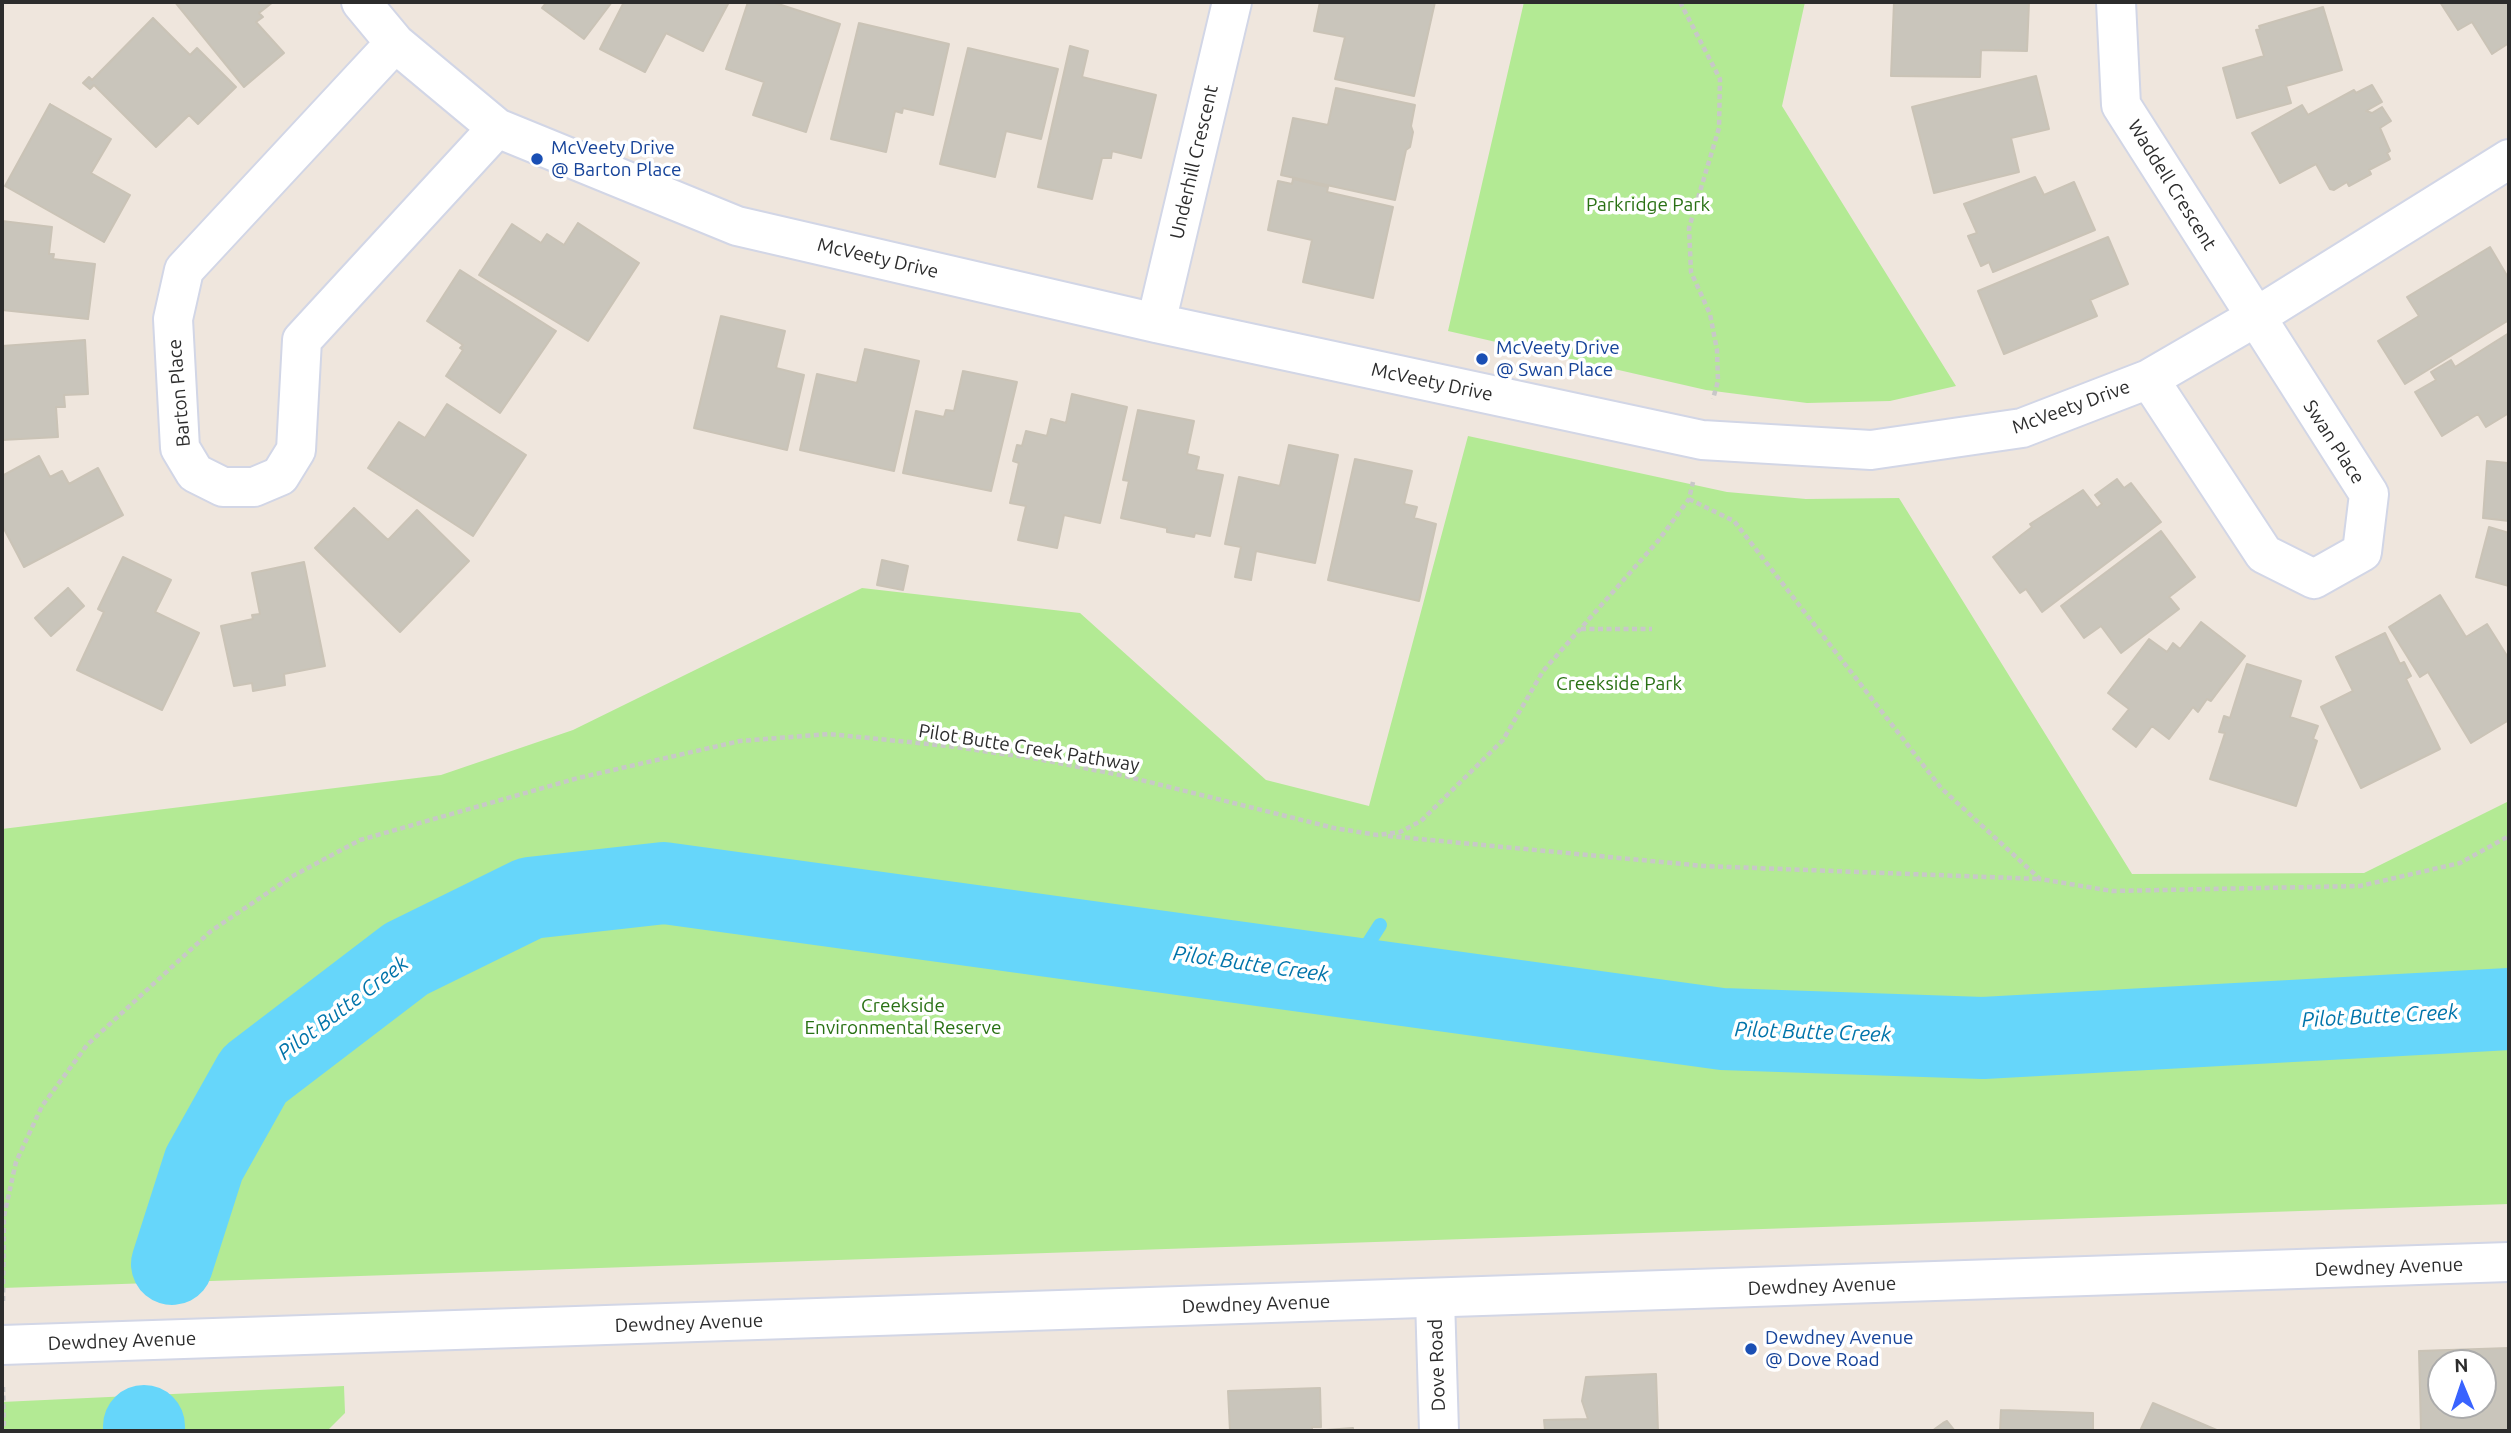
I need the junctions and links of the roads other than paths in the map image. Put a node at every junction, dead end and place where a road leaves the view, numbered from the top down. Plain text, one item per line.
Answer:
1 (362, 2) edge
2 (1232, 2) edge
3 (2116, 2) edge
4 (395, 43) junction
5 (497, 128) junction
6 (2509, 159) edge
7 (2254, 318) junction
8 (1156, 323) junction
9 (2150, 379) junction
10 (2509, 1262) edge
11 (1435, 1299) junction
12 (2, 1345) edge
13 (1439, 1431) edge

1 - 4 street, McVeety Drive
2 - 8 street, Underhill Crescent
3 - 7 street, Waddell Crescent
4 - 5 street, McVeety Drive
4 - 5 street, Barton Place
5 - 8 street, McVeety Drive
6 - 7 street, McVeety Drive
7 - 9 street, McVeety Drive
7 - 9 street, Swan Place
8 - 9 street, McVeety Drive
10 - 11 street, Dewdney Avenue
11 - 12 street, Dewdney Avenue
11 - 13 street, Dove Road

